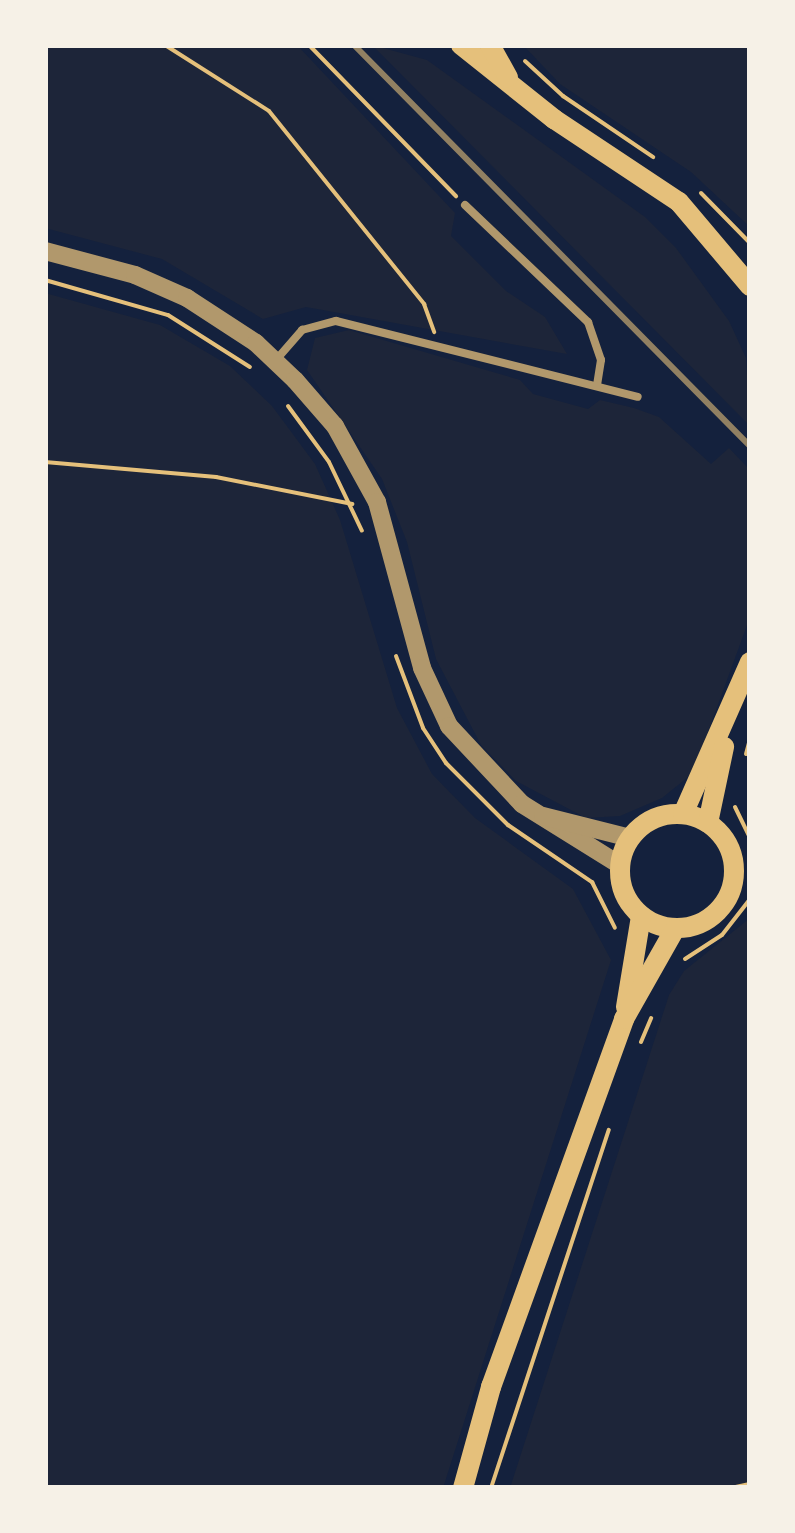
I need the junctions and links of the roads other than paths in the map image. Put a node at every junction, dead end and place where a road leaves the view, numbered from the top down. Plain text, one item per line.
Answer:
1 (460, 45) edge
2 (490, 45) edge
3 (511, 83) junction
4 (465, 205) road end
5 (45, 251) edge
6 (750, 286) edge
7 (276, 360) junction
8 (597, 386) junction
9 (638, 397) dead end
10 (750, 662) edge
11 (728, 723) junction
12 (683, 814) junction
13 (539, 815) junction
14 (708, 823) junction
15 (630, 838) junction
16 (620, 865) junction
17 (641, 916) junction
18 (675, 929) junction
19 (624, 1019) junction
20 (464, 1488) edge

1 - 3 main road
2 - 3 main road
3 - 6 main road
4 - 8 lane
5 - 7 street
7 - 8 lane
7 - 13 street
8 - 9 lane
10 - 11 main road
11 - 12 main road
11 - 14 main road
12 - 14 main road
12 - 15 main road
13 - 15 street
13 - 16 street
14 - 18 main road
15 - 16 main road
16 - 17 main road
17 - 18 main road
17 - 19 main road
18 - 19 main road
19 - 20 main road

